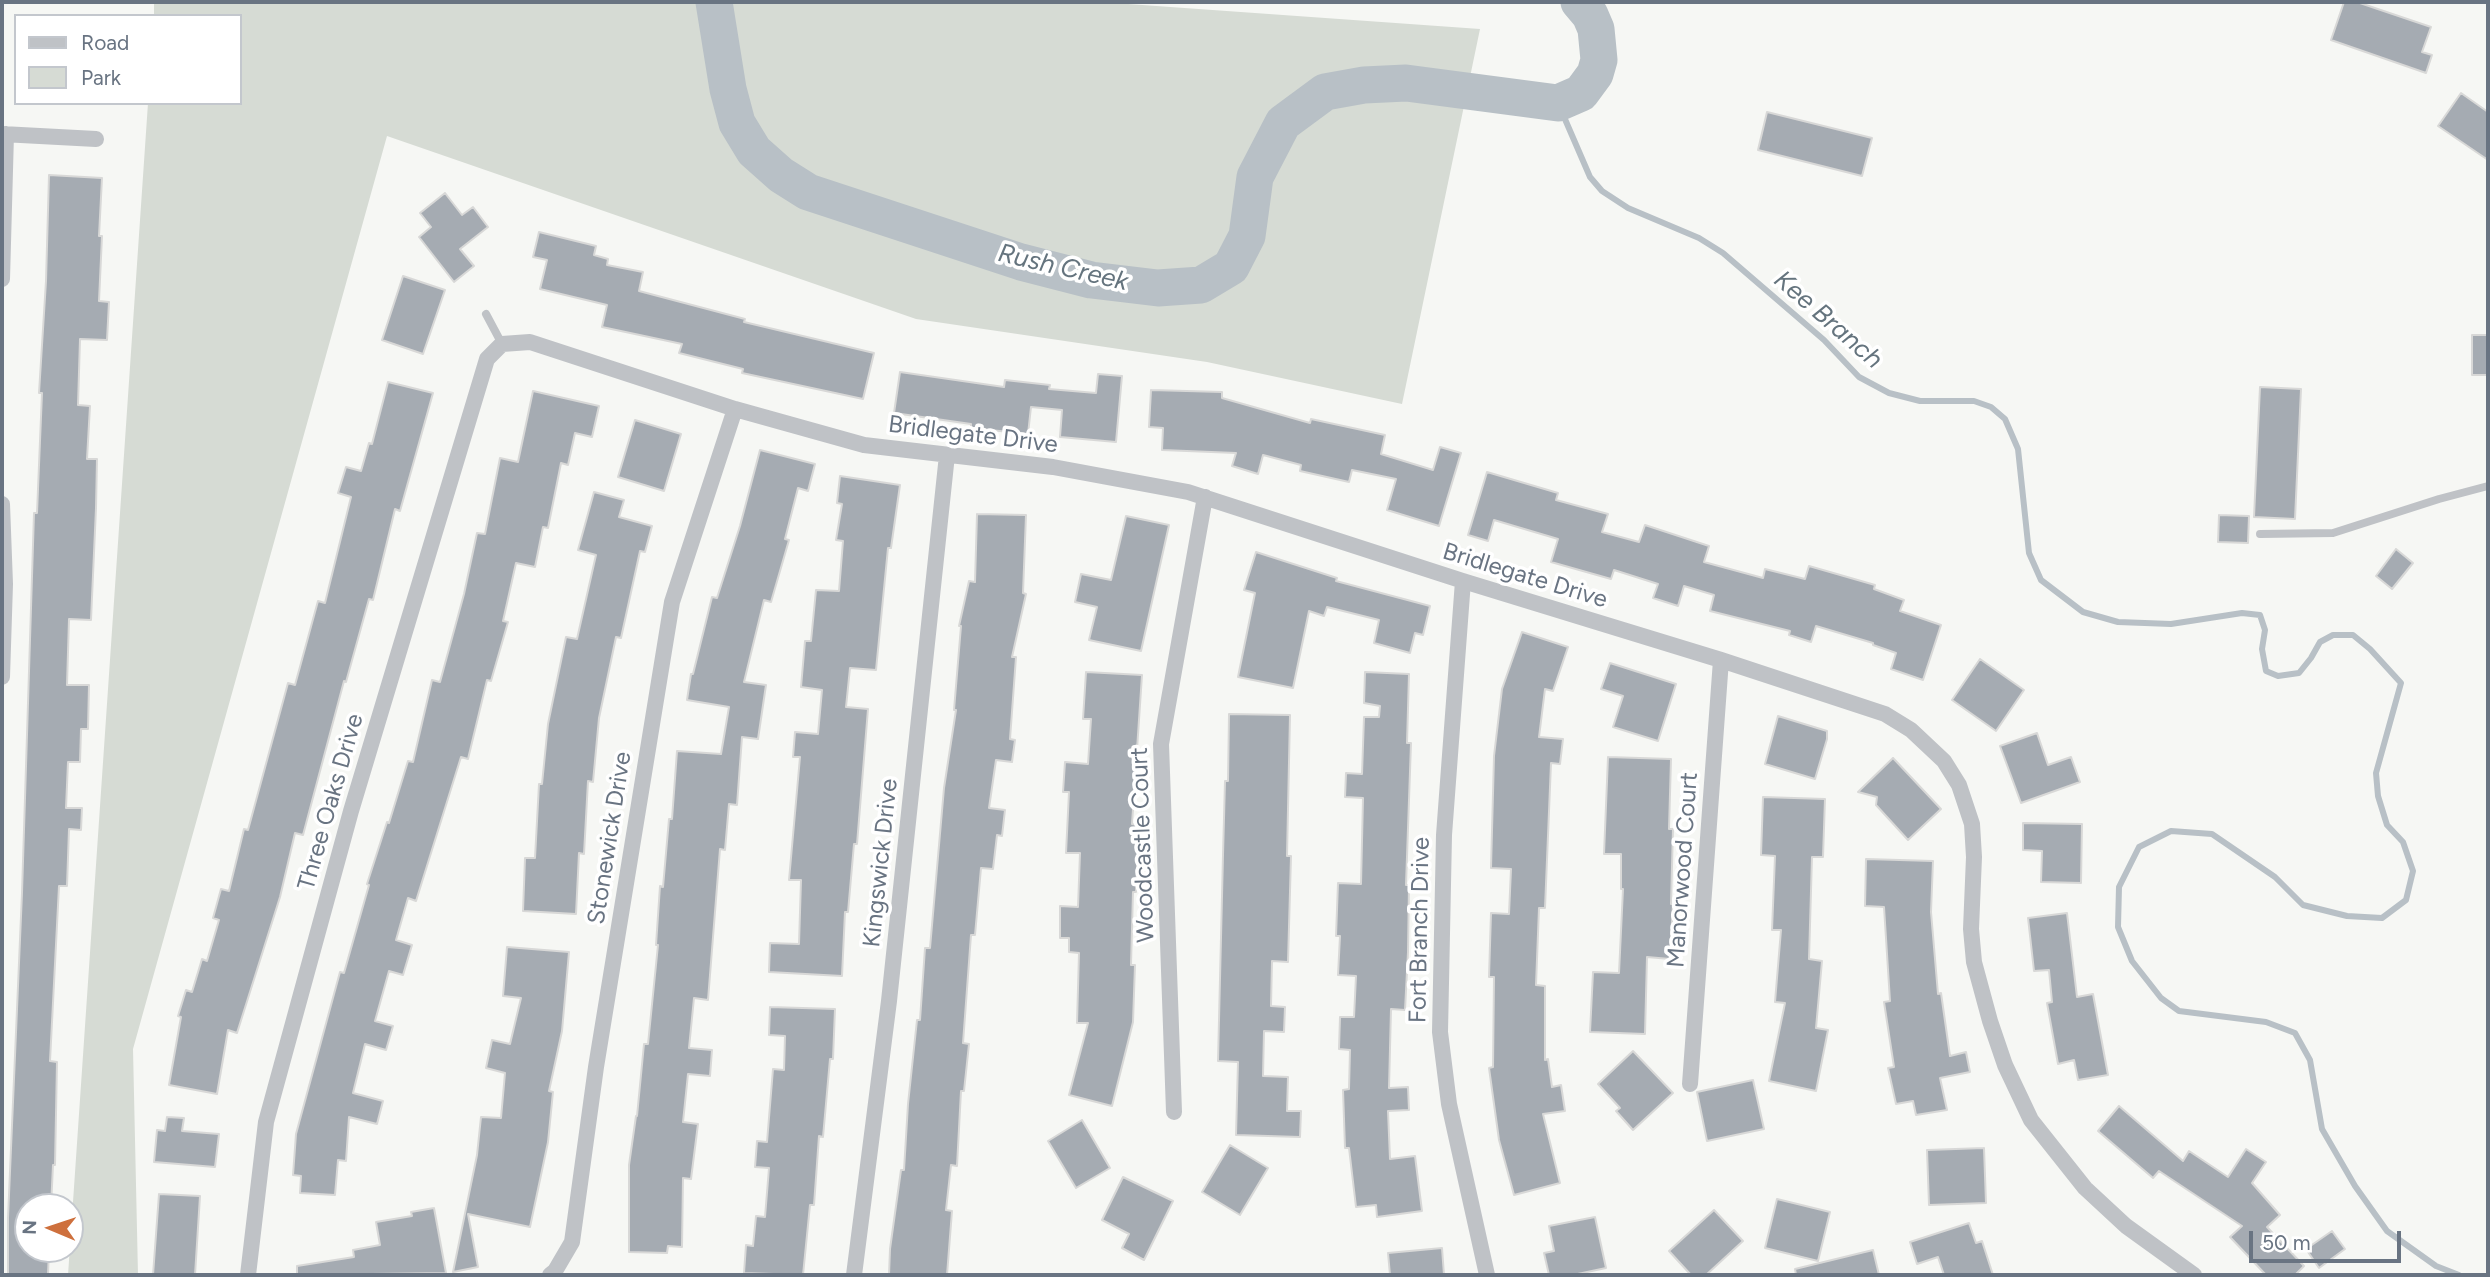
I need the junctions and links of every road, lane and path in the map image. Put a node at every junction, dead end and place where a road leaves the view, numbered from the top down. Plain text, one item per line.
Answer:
1 (4, 134) edge
2 (96, 139) dead end
3 (2, 279) edge
4 (486, 314) dead end
5 (498, 347) junction
6 (735, 409) junction
7 (947, 455) junction
8 (2488, 486) edge
9 (1205, 497) junction
10 (2, 504) edge
11 (2260, 534) dead end
12 (1463, 581) junction
13 (1721, 660) junction
14 (2, 677) edge
15 (1690, 1084) dead end
16 (1174, 1112) dead end
17 (248, 1275) edge
18 (550, 1275) edge
19 (854, 1275) edge
20 (1487, 1275) edge
21 (2194, 1275) edge

1 - 2 street
1 - 3 street
4 - 5 lane
5 - 6 street, Bridlegate Drive
5 - 17 street, Three Oaks Drive
6 - 7 street, Bridlegate Drive
6 - 18 street, Stonewick Drive
7 - 9 street, Bridlegate Drive
7 - 19 street, Kingswick Drive
8 - 11 lane
9 - 12 street, Bridlegate Drive
9 - 16 street, Woodcastle Court
10 - 14 street
12 - 13 street, Bridlegate Drive
12 - 20 street, Fort Branch Drive
13 - 15 street, Manorwood Court
13 - 21 street, Bridlegate Drive

